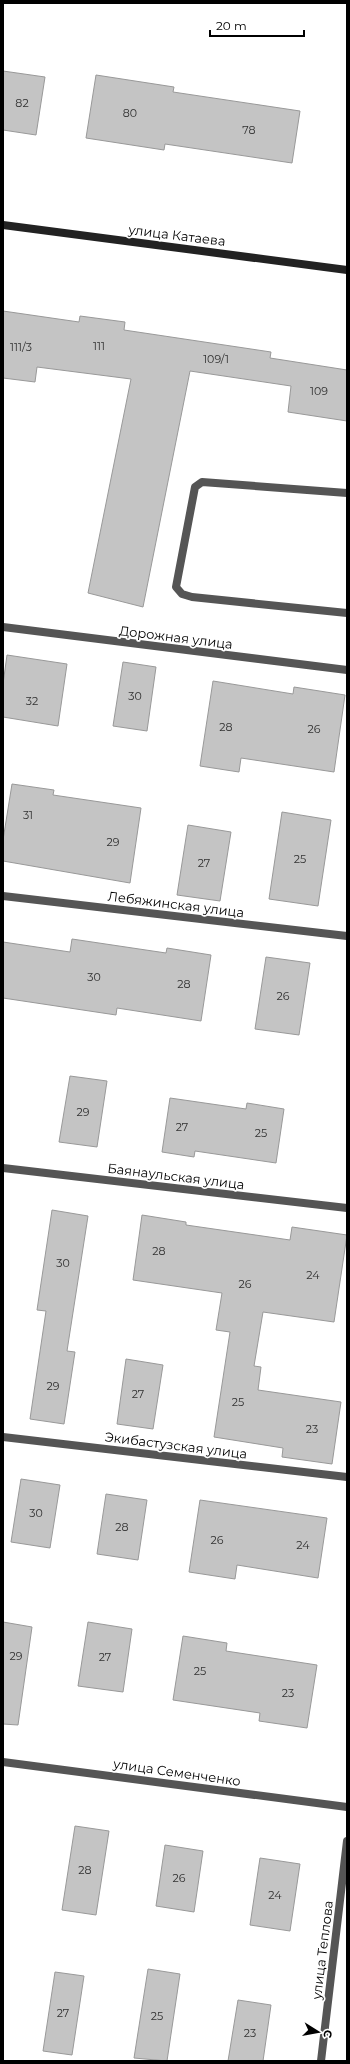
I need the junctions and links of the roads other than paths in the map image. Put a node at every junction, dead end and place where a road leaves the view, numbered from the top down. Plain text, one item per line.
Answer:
1 (3, 225) edge
2 (347, 270) edge
3 (347, 493) edge
4 (347, 613) edge
5 (3, 627) edge
6 (347, 670) edge
7 (3, 896) edge
8 (347, 936) edge
9 (3, 1168) edge
10 (347, 1208) edge
11 (3, 1437) edge
12 (347, 1477) edge
13 (3, 1762) edge
14 (347, 1807) edge
15 (347, 1841) edge
16 (321, 2061) edge

1 - 2 street, улица Катаева
3 - 4 street
5 - 6 street, Дорожная улица
7 - 8 street, Лебяжинская улица
9 - 10 street, Баянаульская улица
11 - 12 street, Экибастузская улица
13 - 14 street, улица Семенченко
15 - 16 street, улица Теплова

